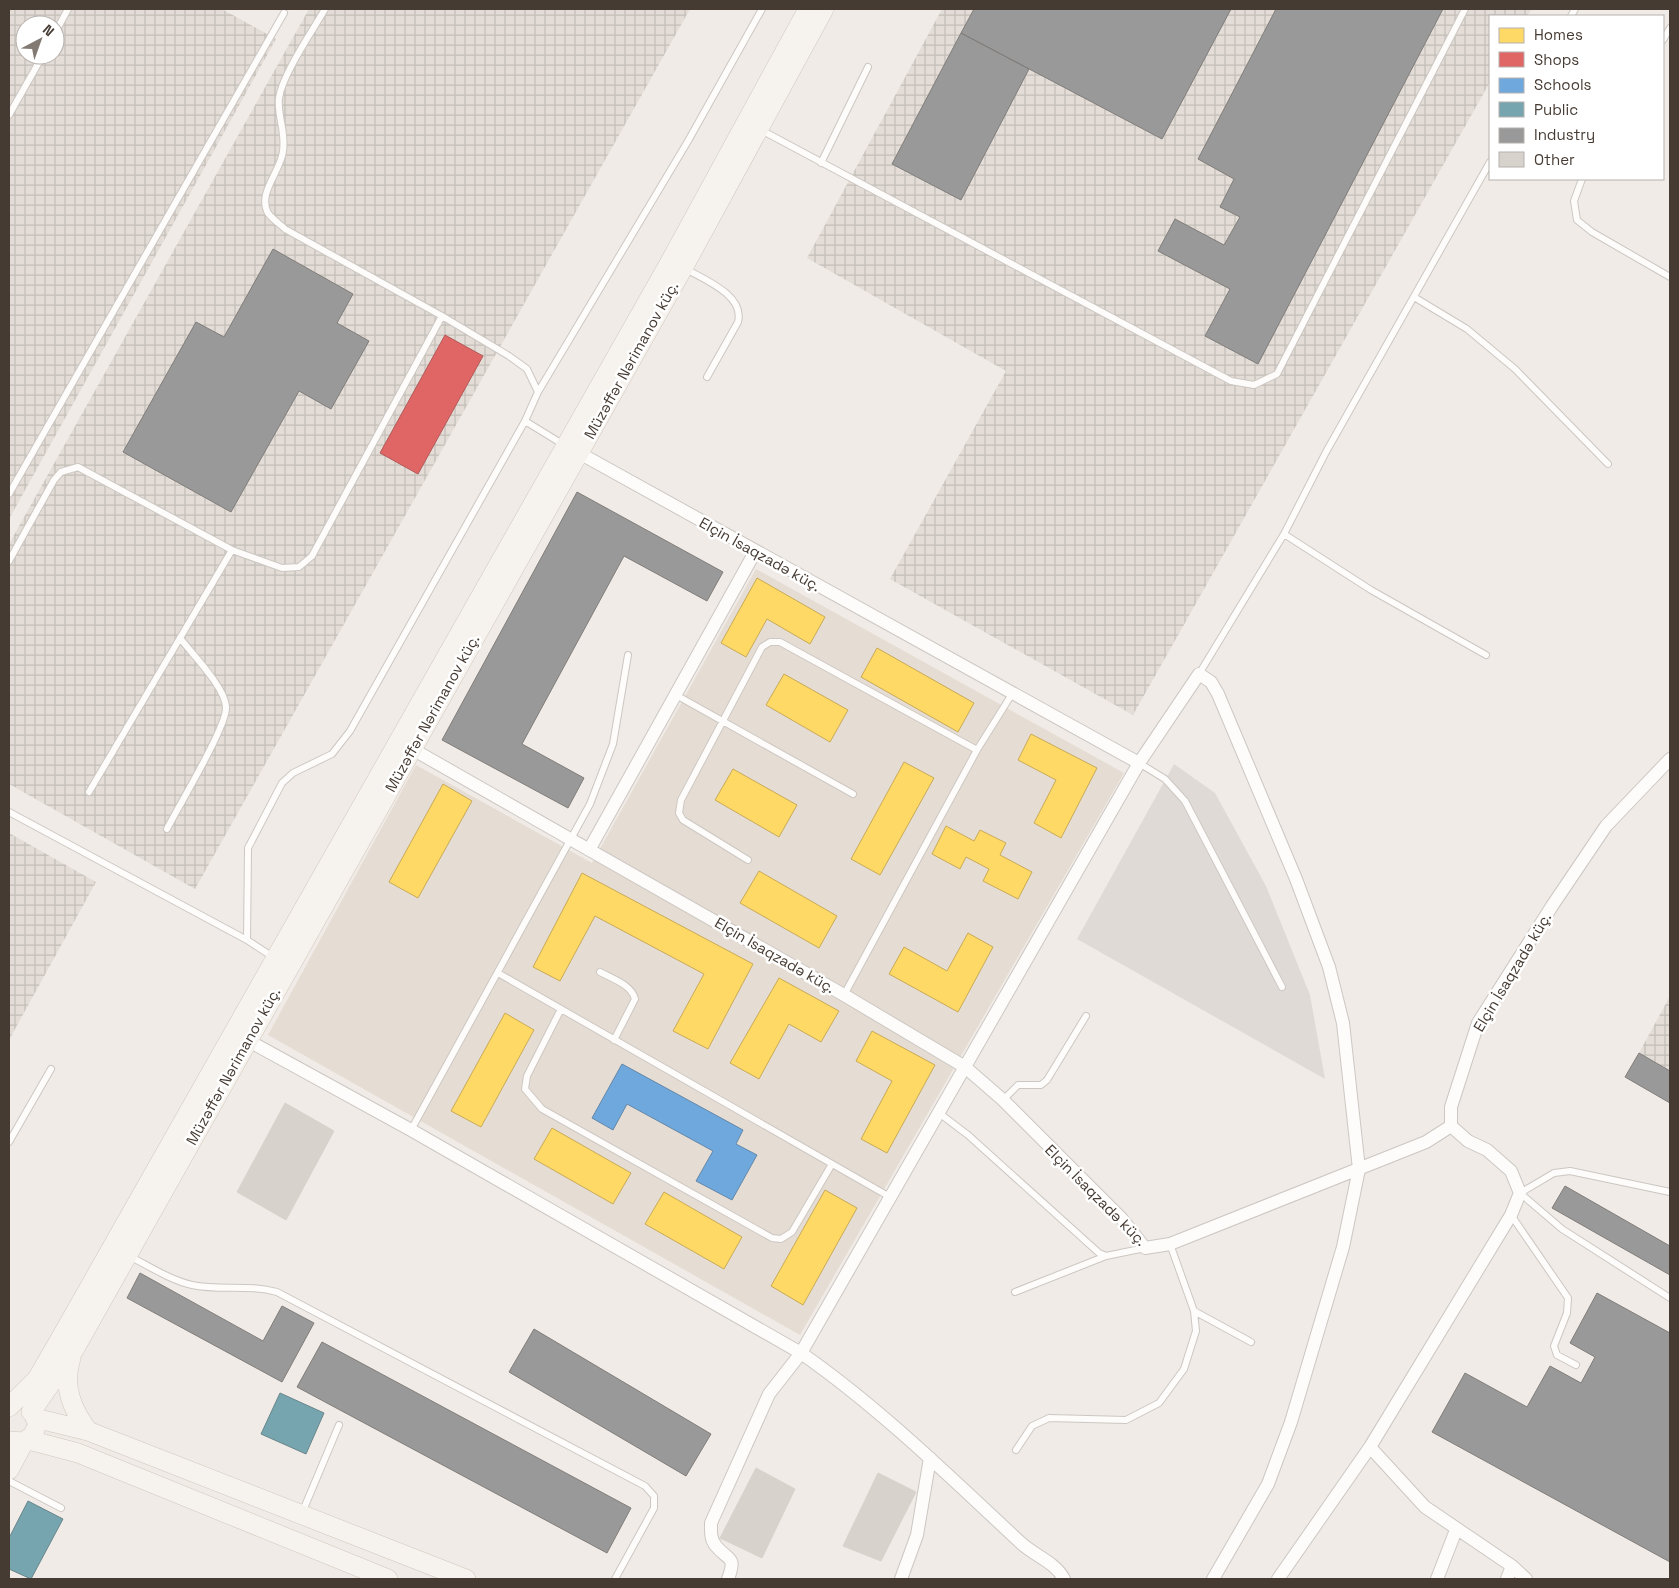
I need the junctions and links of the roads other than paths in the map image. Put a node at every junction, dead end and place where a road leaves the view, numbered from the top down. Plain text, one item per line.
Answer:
1 (277, 9) edge
2 (325, 9) edge
3 (762, 9) edge
4 (808, 9) edge
5 (824, 9) edge
6 (1465, 9) edge
7 (285, 11) edge
8 (37, 65) edge
9 (868, 67) dead end
10 (9, 115) edge
11 (760, 129) junction
12 (822, 163) junction
13 (1489, 164) edge
14 (1582, 180) edge
15 (683, 268) junction
16 (1670, 278) edge
17 (1414, 297) junction
18 (442, 316) junction
19 (707, 377) dead end
20 (538, 392) junction
21 (525, 421) junction
22 (572, 450) junction
23 (1608, 464) dead end
24 (9, 494) edge
25 (1284, 534) junction
26 (232, 550) junction
27 (755, 552) junction
28 (9, 561) edge
29 (180, 638) junction
30 (628, 655) dead end
31 (1486, 655) dead end
32 (1199, 674) junction
33 (1012, 694) junction
34 (676, 696) junction
35 (722, 723) junction
36 (405, 745) junction
37 (977, 750) junction
38 (1670, 759) edge
39 (1139, 763) junction
40 (89, 792) dead end
41 (853, 794) dead end
42 (9, 812) edge
43 (167, 829) dead end
44 (572, 841) junction
45 (589, 850) junction
46 (748, 860) dead end
47 (247, 940) junction
48 (277, 959) junction
49 (600, 972) dead end
50 (498, 973) junction
51 (1282, 987) dead end
52 (844, 995) junction
53 (561, 1009) junction
54 (1086, 1016) dead end
55 (247, 1040) junction
56 (614, 1040) junction
57 (965, 1067) junction
58 (50, 1069) dead end
59 (1003, 1100) junction
60 (939, 1113) junction
61 (1451, 1126) junction
62 (412, 1130) junction
63 (9, 1142) edge
64 (832, 1164) junction
65 (1359, 1169) junction
66 (1670, 1192) edge
67 (1520, 1193) junction
68 (890, 1197) junction
69 (1511, 1215) junction
70 (1170, 1244) junction
71 (1145, 1248) junction
72 (128, 1255) junction
73 (1106, 1256) junction
74 (1015, 1292) dead end
75 (1670, 1298) edge
76 (1194, 1311) junction
77 (1251, 1342) dead end
78 (74, 1350) junction
79 (802, 1353) junction
80 (1576, 1365) dead end
81 (9, 1407) edge
82 (33, 1415) junction
83 (339, 1425) dead end
84 (88, 1431) junction
85 (20, 1441) edge
86 (1370, 1447) junction
87 (1016, 1450) dead end
88 (930, 1458) junction
89 (9, 1470) edge
90 (9, 1481) edge
91 (61, 1508) dead end
92 (301, 1514) junction
93 (1456, 1530) junction
94 (1512, 1566) junction
95 (421, 1572) edge
96 (388, 1579) edge
97 (466, 1579) edge
98 (615, 1579) edge
99 (728, 1579) edge
100 (900, 1579) edge
101 (1064, 1579) edge
102 (1213, 1579) edge
103 (1278, 1579) edge
104 (1437, 1579) edge
105 (1507, 1579) edge
106 (1526, 1579) edge

1 - 7 lane
2 - 18 lane
3 - 20 lane
4 - 22 main road
5 - 11 main road, Müzəffər Nərimanov küç.
6 - 12 lane
7 - 24 lane
8 - 10 lane
9 - 12 lane
11 - 12 lane
11 - 15 main road, Müzəffər Nərimanov küç.
13 - 17 lane
14 - 16 lane
15 - 19 lane
15 - 22 main road, Müzəffər Nərimanov küç.
17 - 23 lane
17 - 25 lane
18 - 20 lane
18 - 26 lane
20 - 21 lane
21 - 22 lane
21 - 47 lane
22 - 27 street, Elçin İsaqzadə küç.
22 - 36 main road
25 - 31 lane
25 - 32 lane
26 - 28 lane
26 - 29 lane
27 - 33 street, Elçin İsaqzadə küç.
27 - 34 street
29 - 40 lane
29 - 43 lane
30 - 44 lane
32 - 39 street
32 - 65 street
33 - 37 lane
33 - 39 street, Elçin İsaqzadə küç.
34 - 35 lane
34 - 45 street
35 - 37 lane
35 - 41 lane
35 - 46 lane
36 - 44 street, Elçin İsaqzadə küç.
36 - 48 main road
36 - 55 main road, Müzəffər Nərimanov küç.
37 - 52 lane
38 - 61 street, Elçin İsaqzadə küç.
39 - 51 lane
39 - 57 street
42 - 47 lane
44 - 45 street, Elçin İsaqzadə küç.
44 - 50 lane
45 - 52 street, Elçin İsaqzadə küç.
47 - 48 lane
48 - 81 main road
49 - 56 lane
50 - 53 lane
50 - 62 lane
52 - 57 street, Elçin İsaqzadə küç.
53 - 56 lane
53 - 64 lane
54 - 59 lane
55 - 62 street
55 - 72 main road, Müzəffər Nərimanov küç.
56 - 64 lane
57 - 59 street, Elçin İsaqzadə küç.
57 - 60 street
58 - 63 lane
59 - 71 street, Elçin İsaqzadə küç.
60 - 68 street
60 - 73 lane
61 - 65 street, Elçin İsaqzadə küç.
61 - 67 street
62 - 79 street
64 - 68 lane
65 - 70 street, Elçin İsaqzadə küç.
65 - 102 street
66 - 67 lane
67 - 69 street
67 - 75 lane
68 - 79 street
69 - 80 lane
69 - 86 street
70 - 71 street, Elçin İsaqzadə küç.
70 - 76 lane
71 - 73 lane
72 - 78 main road, Müzəffər Nərimanov küç.
72 - 98 lane
73 - 74 lane
76 - 77 lane
76 - 87 lane
78 - 82 main road, Müzəffər Nərimanov küç.
78 - 84 main road
79 - 88 street
79 - 99 street
81 - 82 main road
82 - 84 main road
82 - 85 main road, Müzəffər Nərimanov küç.
83 - 92 lane
84 - 92 main road
85 - 89 main road, Müzəffər Nərimanov küç.
85 - 96 main road
86 - 93 street
86 - 103 street
88 - 100 street
88 - 101 street
90 - 91 lane
92 - 95 main road
93 - 94 street
93 - 104 street
94 - 105 street
94 - 106 street
95 - 97 main road

